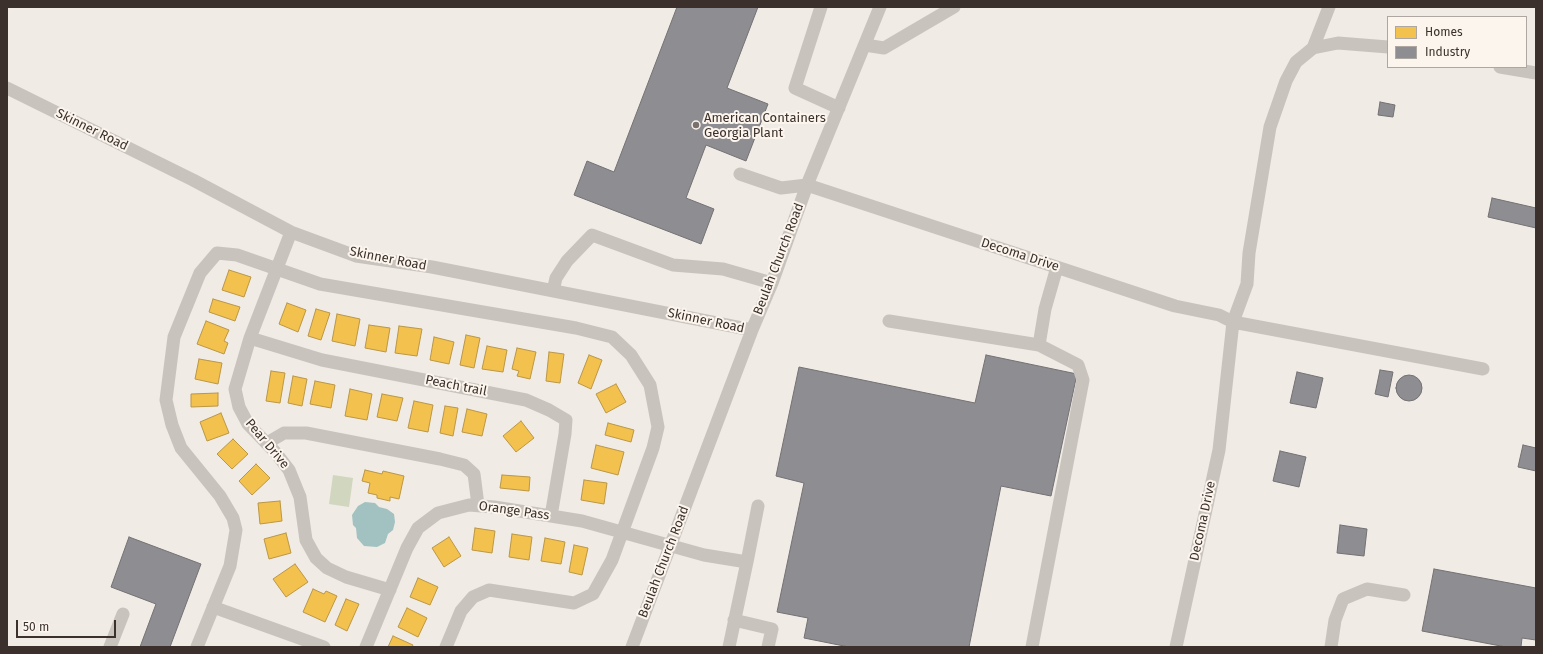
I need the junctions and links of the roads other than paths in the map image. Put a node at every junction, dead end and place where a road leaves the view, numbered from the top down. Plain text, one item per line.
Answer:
1 (821, 7) edge
2 (880, 7) edge
3 (954, 7) edge
4 (1328, 7) edge
5 (865, 45) junction
6 (1387, 47) edge
7 (1313, 48) junction
8 (1506, 68) edge
9 (1536, 73) edge
10 (7, 88) edge
11 (839, 108) junction
12 (740, 174) dead end
13 (807, 185) junction
14 (291, 232) junction
15 (1057, 267) junction
16 (276, 268) junction
17 (772, 283) junction
18 (553, 291) junction
19 (889, 321) dead end
20 (1233, 322) junction
21 (752, 330) junction
22 (250, 338) junction
23 (1039, 344) junction
24 (1483, 369) dead end
25 (267, 443) junction
26 (478, 506) junction
27 (758, 506) dead end
28 (552, 516) junction
29 (622, 531) junction
30 (670, 545) junction
31 (747, 562) junction
32 (390, 590) junction
33 (1404, 595) dead end
34 (213, 607) junction
35 (123, 614) dead end
36 (734, 620) junction
37 (110, 647) edge
38 (197, 647) edge
39 (324, 647) edge
40 (366, 647) edge
41 (446, 647) edge
42 (632, 647) edge
43 (728, 647) edge
44 (768, 647) edge
45 (1032, 647) edge
46 (1176, 647) edge
47 (1331, 647) edge

1 - 11 street
2 - 5 street, Beulah Church Road
3 - 5 street
4 - 7 street
5 - 11 street, Beulah Church Road
6 - 7 street, Decoma Drive
7 - 20 street, Decoma Drive
8 - 9 street
10 - 14 street, Skinner Road
11 - 13 street, Beulah Church Road
12 - 13 street
13 - 15 street, Decoma Drive
13 - 17 street, Beulah Church Road
14 - 16 street, Pear Drive
14 - 18 street, Skinner Road
15 - 20 street, Decoma Drive
15 - 23 street
16 - 22 street, Pear Drive
16 - 29 street
16 - 34 street
17 - 18 street
17 - 21 street, Beulah Church Road
18 - 21 street, Skinner Road
19 - 23 street
20 - 24 street
20 - 46 street, Decoma Drive
21 - 30 street, Beulah Church Road
22 - 25 street, Pear Drive
22 - 28 street, Peach trail
23 - 45 street
25 - 26 street
25 - 32 street, Pear Drive
26 - 28 street, Orange Pass
26 - 32 street, Orange Pass
27 - 31 street
28 - 29 street, Orange Pass
29 - 30 street, Orange Pass
29 - 41 street
30 - 31 street, Orange Pass
30 - 42 street, Beulah Church Road
31 - 36 street
32 - 40 street, Orange Pass
33 - 47 street
34 - 38 street
34 - 39 street
35 - 37 street
36 - 43 street
36 - 44 street

